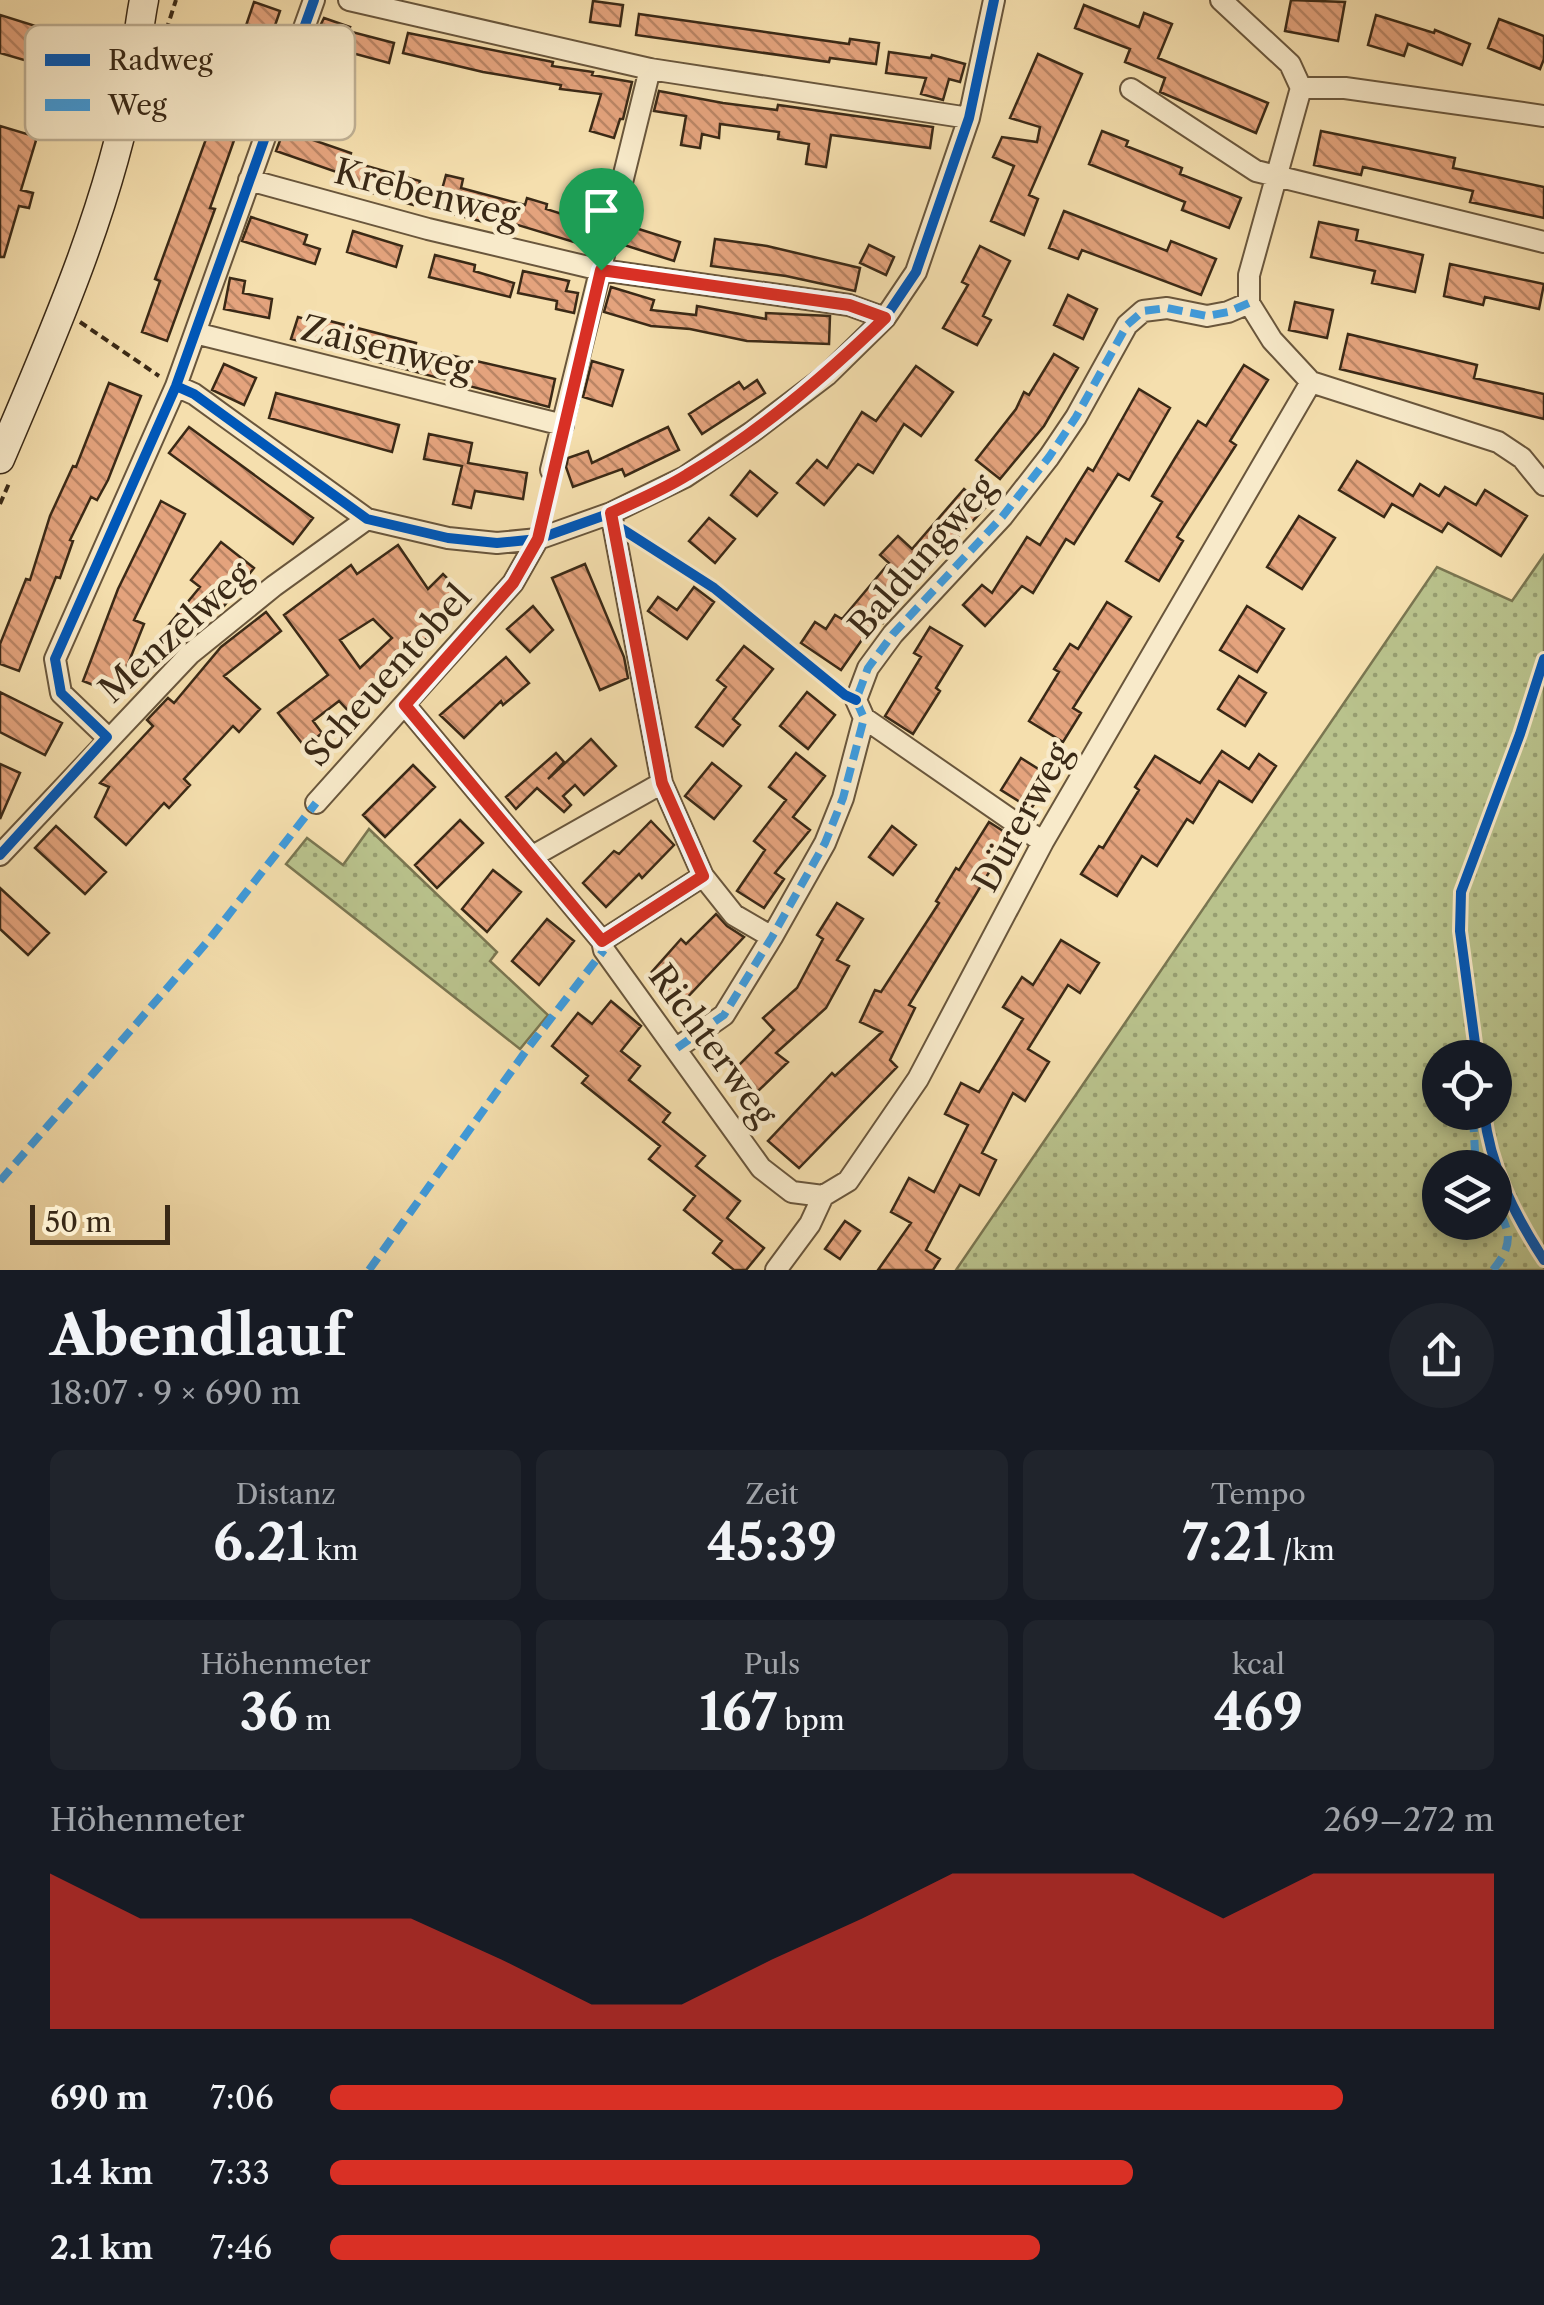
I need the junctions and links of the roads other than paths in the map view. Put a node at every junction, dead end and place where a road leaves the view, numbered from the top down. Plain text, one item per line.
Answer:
1 (144, 0) edge
2 (160, 0) edge
3 (314, 0) edge
4 (349, 0) edge
5 (994, 0) edge
6 (1221, 0) edge
7 (140, 25) edge
8 (154, 25) edge
9 (305, 25) edge
10 (650, 69) junction
11 (1301, 88) junction
12 (1130, 89) dead end
13 (1544, 116) edge
14 (968, 118) junction
15 (116, 140) edge
16 (263, 140) edge
17 (1278, 176) junction
18 (249, 180) junction
19 (1544, 242) edge
20 (601, 270) junction
21 (1248, 303) junction
22 (885, 318) junction
23 (195, 333) junction
24 (1311, 382) junction
25 (176, 386) junction
26 (563, 424) junction
27 (0, 459) edge
28 (552, 470) road end
29 (1544, 485) edge
30 (611, 513) junction
31 (367, 519) junction
32 (538, 539) junction
33 (405, 705) junction
34 (864, 718) junction
35 (107, 738) junction
36 (662, 783) junction
37 (316, 804) dead end
38 (1043, 842) junction
39 (0, 855) edge
40 (533, 856) junction
41 (703, 876) junction
42 (772, 937) junction
43 (602, 941) junction
44 (677, 1048) junction
45 (823, 1196) junction
46 (776, 1270) edge

1 - 7 main road
2 - 8 main road
3 - 9 street
4 - 10 street
5 - 14 street
6 - 11 street
10 - 14 street
10 - 20 street
11 - 13 street
11 - 17 street
12 - 17 street
14 - 22 street
15 - 27 main road
16 - 18 street
17 - 19 street
17 - 21 street
18 - 20 street, Krebenweg
18 - 23 street
20 - 22 street, Krebenweg
20 - 26 street
21 - 24 street
21 - 34 street, Baldungweg
22 - 30 street
23 - 25 street
23 - 26 street, Zaisenweg
24 - 29 street
24 - 38 street, Dürerweg
25 - 31 street
25 - 35 street
26 - 28 street
30 - 32 street
30 - 36 street
31 - 32 street
31 - 35 street, Menzelweg
32 - 33 street, Scheuentobel
33 - 37 street, Scheuentobel
33 - 40 street, Richterweg
34 - 38 street
34 - 42 street, Baldungweg
35 - 39 street, Menzelweg
36 - 40 street
36 - 41 street
38 - 45 street, Dürerweg
40 - 43 street, Richterweg
41 - 42 street
41 - 43 street
42 - 44 street, Baldungweg
43 - 44 street, Richterweg
44 - 45 street, Richterweg
45 - 46 street, Dürerweg

